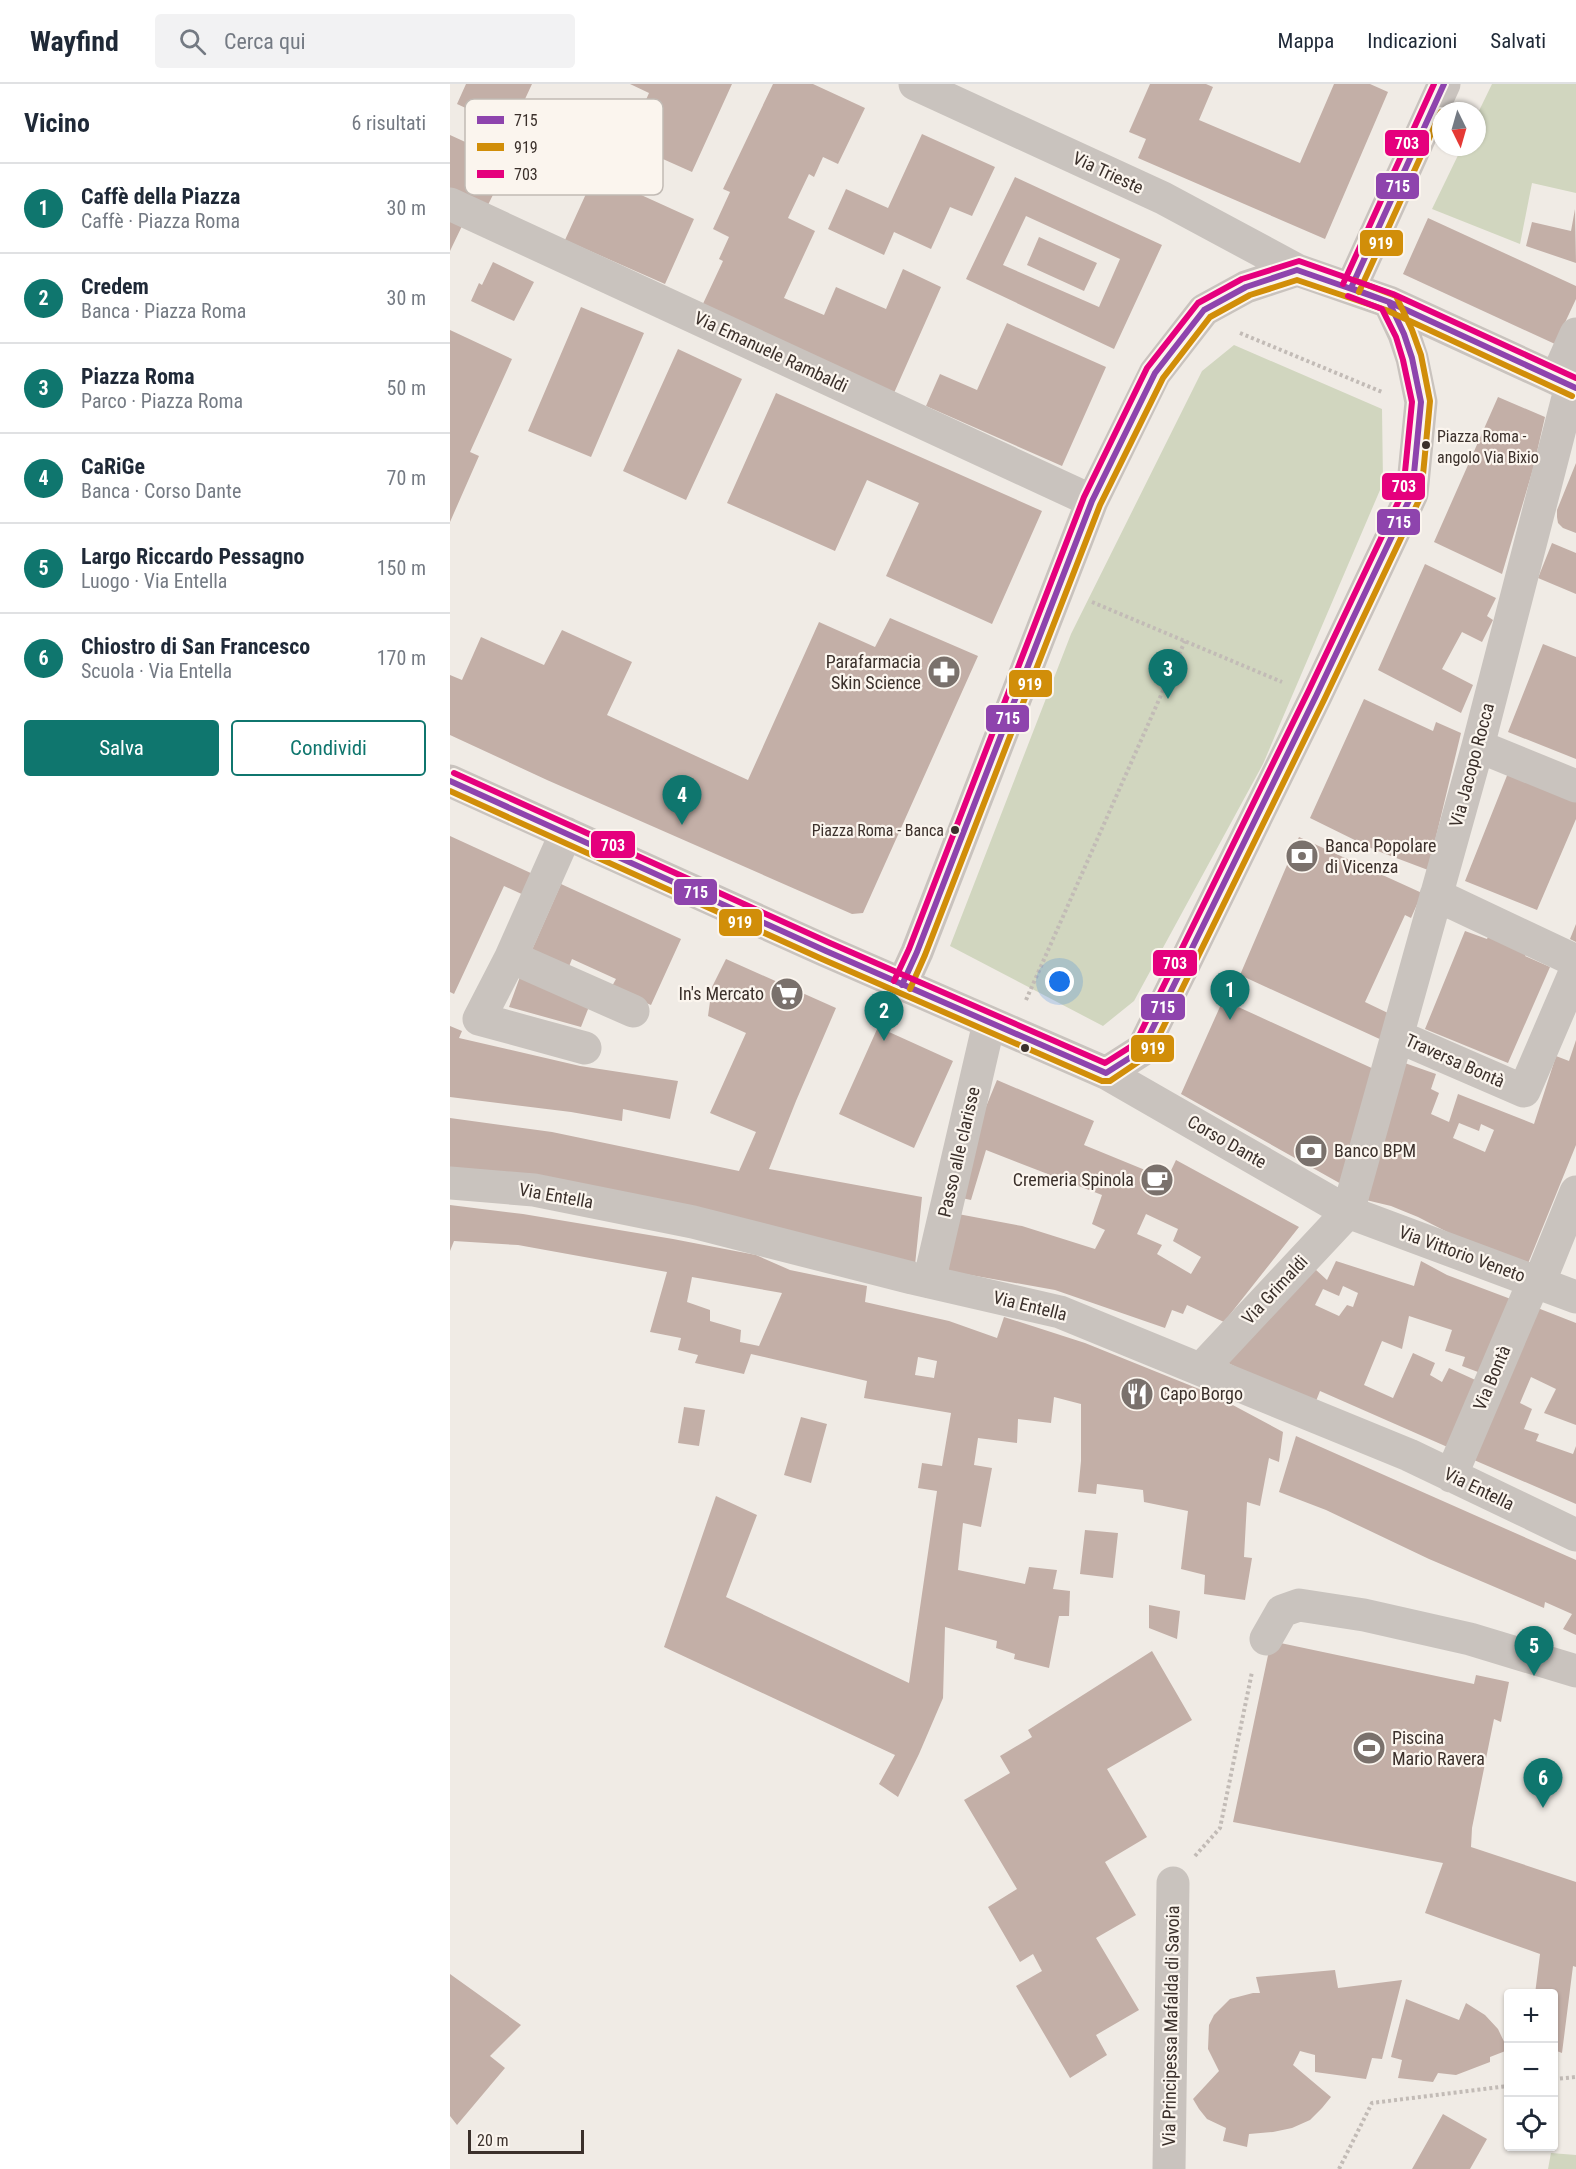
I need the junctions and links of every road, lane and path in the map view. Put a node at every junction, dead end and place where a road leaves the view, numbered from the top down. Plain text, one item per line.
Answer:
1 (915, 84) edge
2 (1444, 84) edge
3 (459, 208) edge
4 (1297, 270) junction
5 (1351, 288) junction
6 (1389, 302) junction
7 (1204, 310) junction
8 (1576, 334) edge
9 (1568, 384) edge
10 (1421, 402) junction
11 (1092, 501) junction
12 (1058, 588) junction
13 (1185, 641) junction
14 (1316, 696) junction
15 (1478, 746) junction
16 (450, 781) edge
17 (1576, 786) edge
18 (566, 833) junction
19 (1436, 895) junction
20 (511, 957) junction
21 (1576, 961) edge
22 (1576, 970) edge
23 (903, 985) junction
24 (1026, 999) dead end
25 (633, 1011) dead end
26 (989, 1023) junction
27 (1397, 1036) junction
28 (585, 1048) dead end
29 (1106, 1073) junction
30 (450, 1183) edge
31 (1576, 1192) edge
32 (1348, 1212) junction
33 (929, 1282) junction
34 (1536, 1282) junction
35 (1576, 1297) edge
36 (1202, 1368) junction
37 (1451, 1476) junction
38 (1576, 1535) edge
39 (1266, 1639) joint
40 (1576, 1671) edge
41 (1173, 1883) joint
42 (1576, 2077) edge
43 (1558, 2079) edge
44 (1504, 2087) edge
45 (1169, 2169) edge
46 (1339, 2169) edge

1 - 4 street, Via Trieste
2 - 5 street
3 - 11 street, Via Emanuele Rambaldi
4 - 5 street, Via Trieste
4 - 7 street
5 - 6 street, Via Trieste
6 - 9 street, Via Trieste
6 - 10 street
7 - 10 path
7 - 11 street
8 - 9 street, Via Jacopo Rocca
9 - 15 street, Via Jacopo Rocca
10 - 14 street
11 - 12 street
12 - 13 path
12 - 23 street
13 - 14 path
13 - 24 path
14 - 29 street
15 - 17 street
15 - 19 street, Via Jacopo Rocca
16 - 18 street
18 - 20 street
18 - 23 street
19 - 21 street
19 - 27 street, Via Jacopo Rocca
20 - 25 street
20 - 28 street
22 - 27 street, Traversa Bontà
23 - 26 street, Corso Dante
26 - 29 street, Corso Dante
26 - 33 street, Passo alle clarisse
27 - 32 street, Via Jacopo Rocca
29 - 32 street, Corso Dante
30 - 33 street, Via Entella
31 - 34 street, Via Bontà
32 - 34 street, Via Vittorio Veneto
32 - 36 street, Via Grimaldi
33 - 36 street, Via Entella
34 - 35 street, Via Vittorio Veneto
34 - 37 street, Via Bontà
36 - 37 street, Via Entella
37 - 38 street, Via Entella
39 - 40 street
39 - 41 path
41 - 45 street, Via Principessa Mafalda di Savoia
42 - 43 path
44 - 46 path

